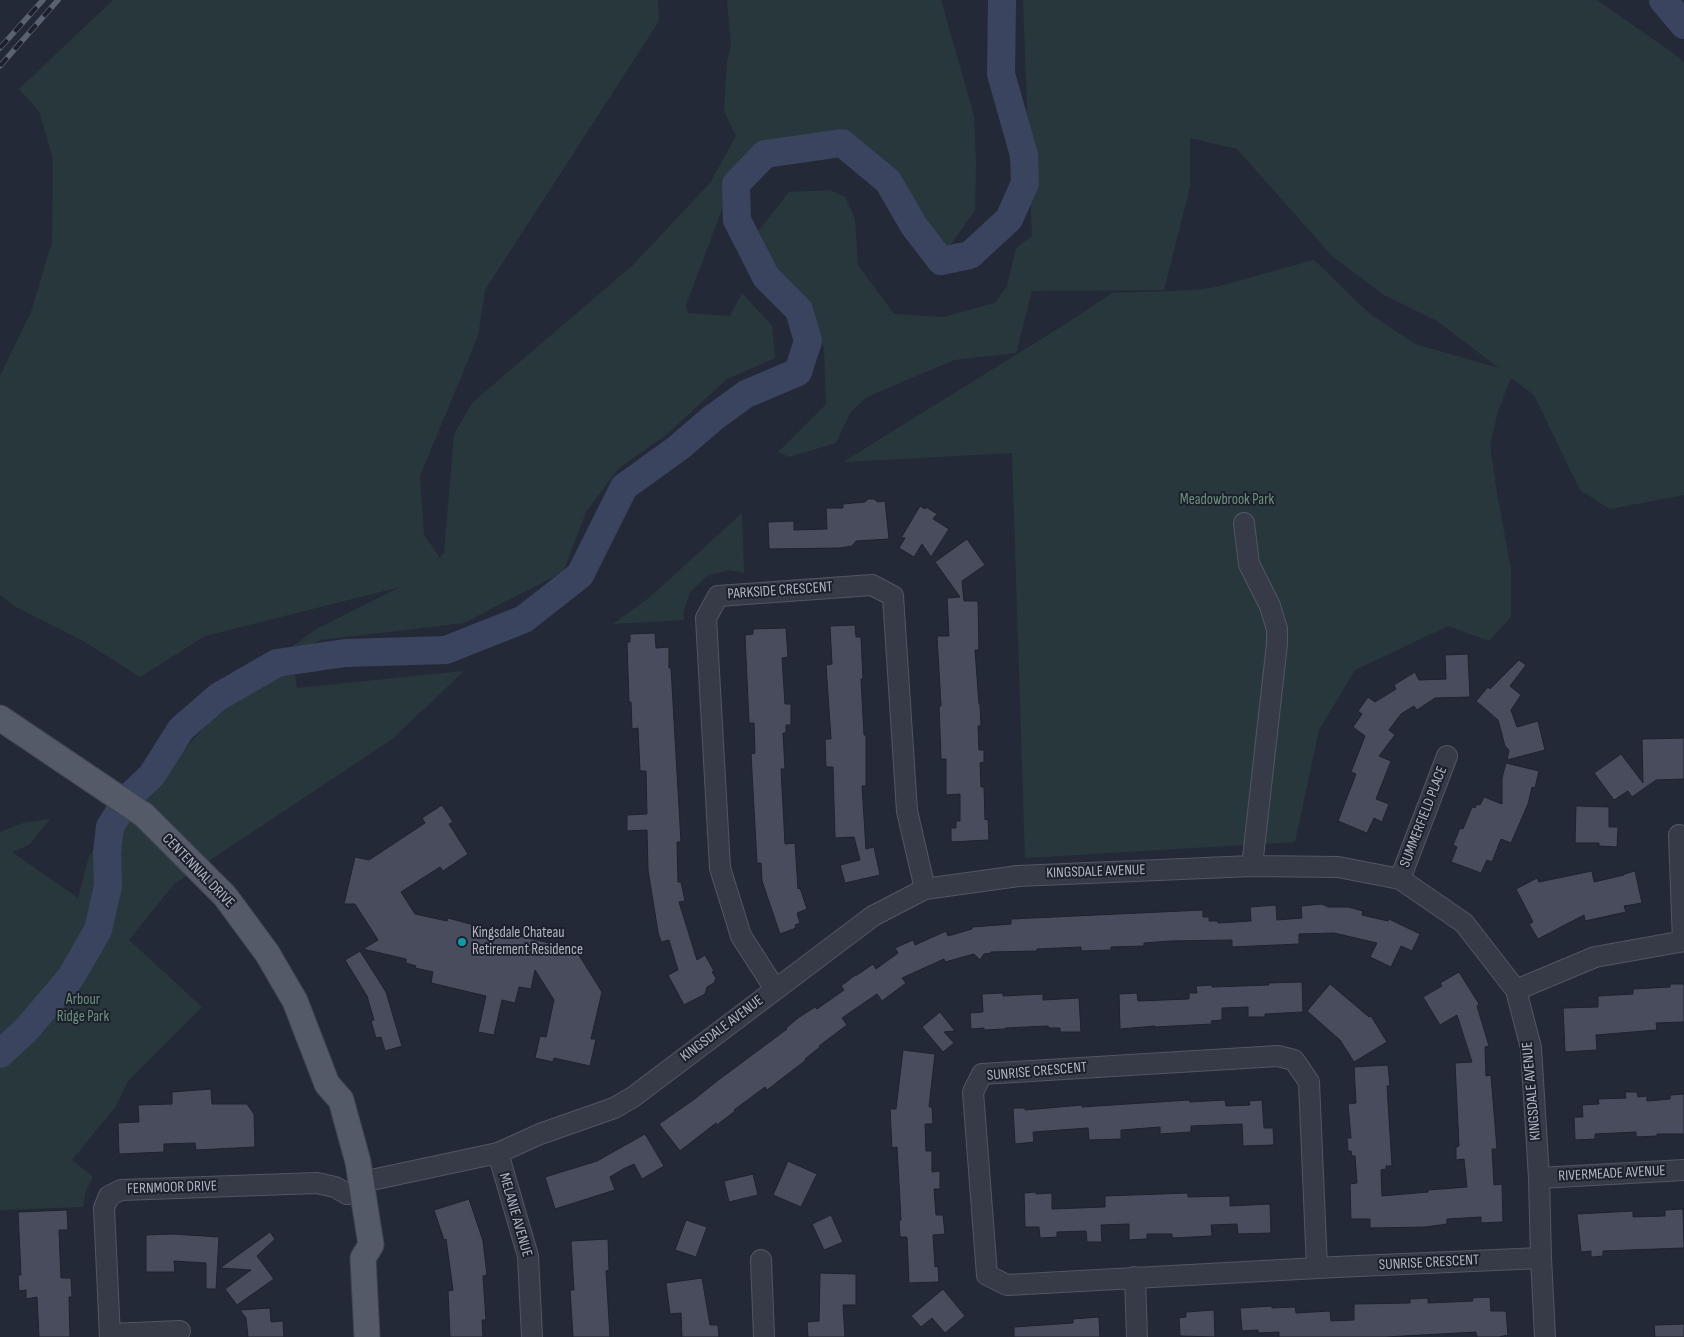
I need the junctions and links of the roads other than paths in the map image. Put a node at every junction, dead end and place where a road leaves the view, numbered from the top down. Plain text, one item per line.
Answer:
1 (1244, 523) dead end
2 (0, 718) edge
3 (1447, 756) dead end
4 (1679, 835) dead end
5 (1252, 866) junction
6 (1400, 879) junction
7 (925, 889) junction
8 (1684, 941) edge
9 (775, 989) junction
10 (1516, 990) junction
11 (498, 1153) junction
12 (1684, 1170) edge
13 (1539, 1178) junction
14 (355, 1188) junction
15 (1541, 1258) junction
16 (761, 1260) dead end
17 (1317, 1268) junction
18 (1134, 1277) junction
19 (180, 1331) dead end
20 (110, 1335) edge
21 (367, 1337) edge
22 (532, 1337) edge
23 (764, 1337) edge
24 (1138, 1337) edge
25 (1545, 1337) edge

1 - 5 street
2 - 14 main road, CENTENNIAL DRIVE
3 - 6 street, SUMMERFIELD PLACE
4 - 8 street
5 - 6 street, KINGSDALE AVENUE
5 - 7 street, KINGSDALE AVENUE
6 - 10 street, KINGSDALE AVENUE
7 - 9 street, KINGSDALE AVENUE
7 - 9 street, PARKSIDE CRESCENT
8 - 10 street
9 - 11 street, KINGSDALE AVENUE
10 - 13 street, KINGSDALE AVENUE
11 - 14 street, KINGSDALE AVENUE
11 - 22 street, MELANIE AVENUE
12 - 13 street, RIVERMEADE AVENUE
13 - 15 street, KINGSDALE AVENUE
14 - 20 street, FERNMOOR DRIVE
14 - 21 main road, CENTENNIAL DRIVE
15 - 17 street, SUNRISE CRESCENT
15 - 25 street, KINGSDALE AVENUE
16 - 23 street
17 - 18 street, SUNRISE CRESCENT
17 - 18 street, SUNRISE CRESCENT
18 - 24 street
19 - 20 street

